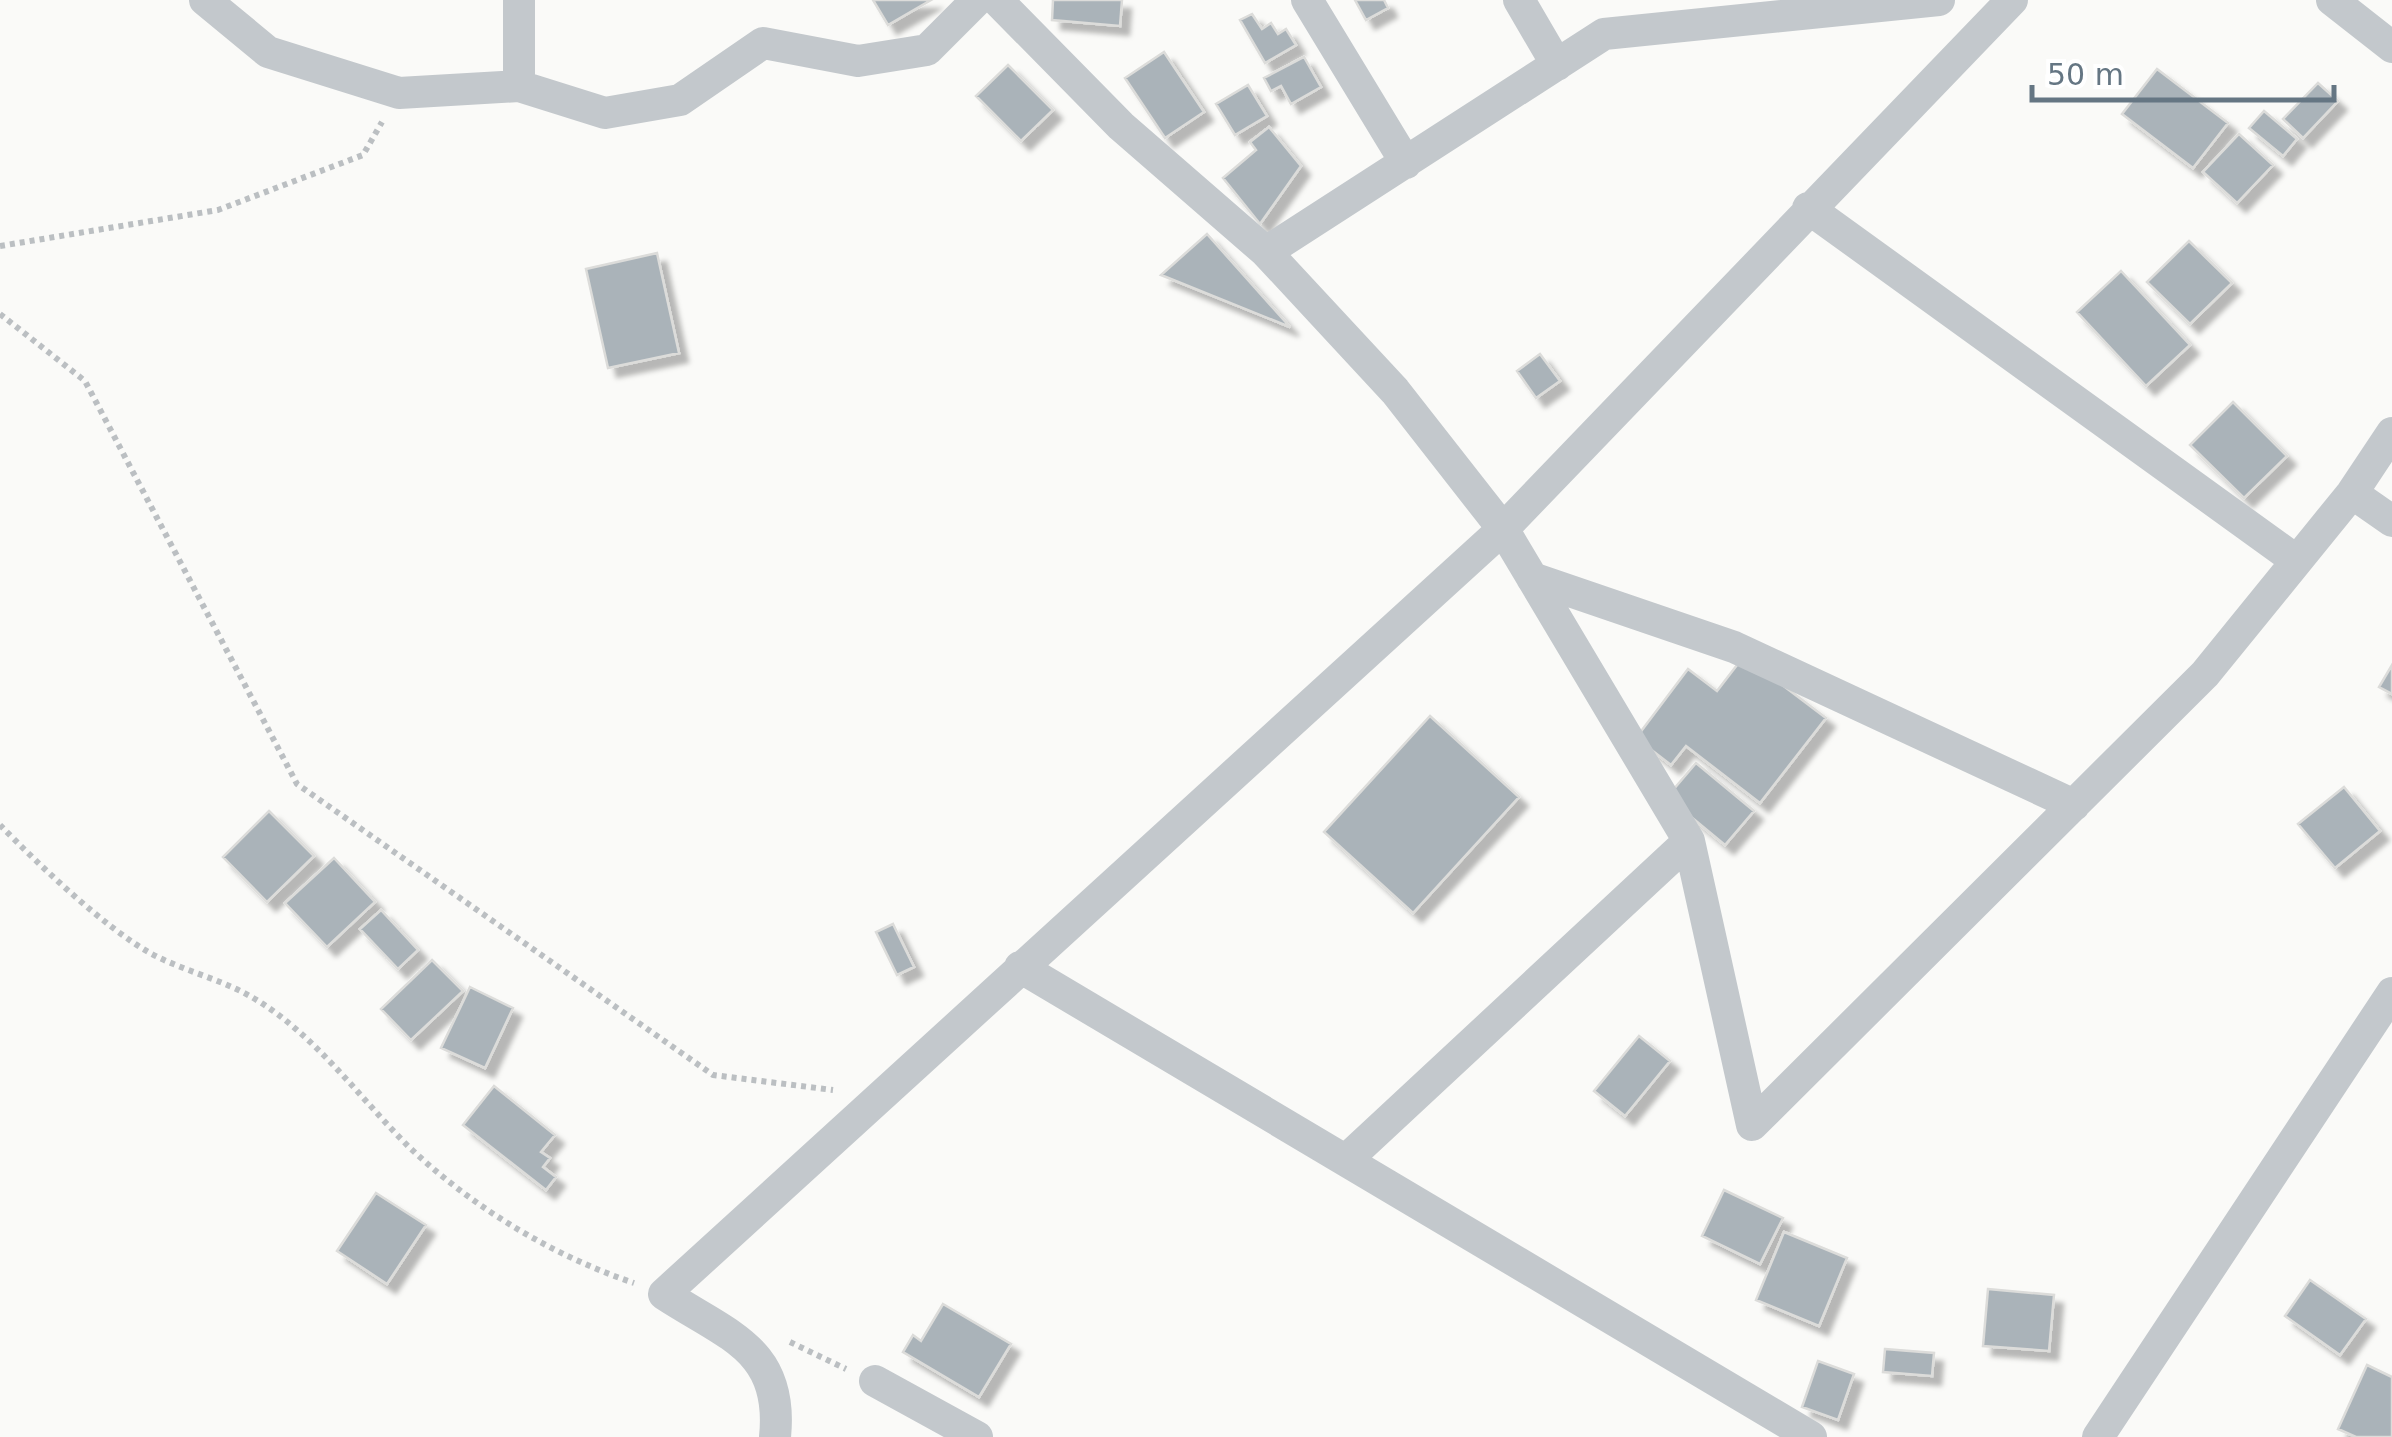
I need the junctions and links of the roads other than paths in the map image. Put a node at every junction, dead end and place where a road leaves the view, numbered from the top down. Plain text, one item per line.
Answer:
1 (205, 0) edge
2 (518, 0) edge
3 (977, 0) edge
4 (997, 0) edge
5 (1035, 0) edge
6 (1306, 0) edge
7 (1520, 0) edge
8 (1939, 0) edge
9 (2012, 0) edge
10 (2332, 0) edge
11 (1030, 33) junction
12 (2392, 47) edge
13 (1557, 65) junction
14 (519, 86) junction
15 (1406, 163) junction
16 (1808, 208) junction
17 (1266, 252) junction
18 (2392, 433) edge
19 (2352, 493) junction
20 (2392, 521) edge
21 (1503, 529) junction
22 (2297, 561) junction
23 (1532, 578) junction
24 (2074, 805) junction
25 (1689, 842) junction
26 (1020, 967) junction
27 (2392, 993) edge
28 (1346, 1160) junction
29 (875, 1381) road end
30 (775, 1437) edge
31 (976, 1437) edge
32 (1812, 1437) edge
33 (2098, 1437) edge

1 - 14 street
2 - 14 street
3 - 14 street
4 - 11 street
5 - 11 street
6 - 15 street
7 - 13 street
8 - 13 street
9 - 16 street
10 - 12 street
11 - 17 street
13 - 15 street
15 - 17 street
16 - 21 street
16 - 22 street
17 - 21 street
18 - 19 street
19 - 20 street
19 - 22 street
21 - 23 street
21 - 26 street
22 - 24 street
23 - 24 street
23 - 25 street
24 - 25 street
25 - 28 street
26 - 28 street
26 - 30 street
27 - 33 street
28 - 32 street
29 - 31 street

